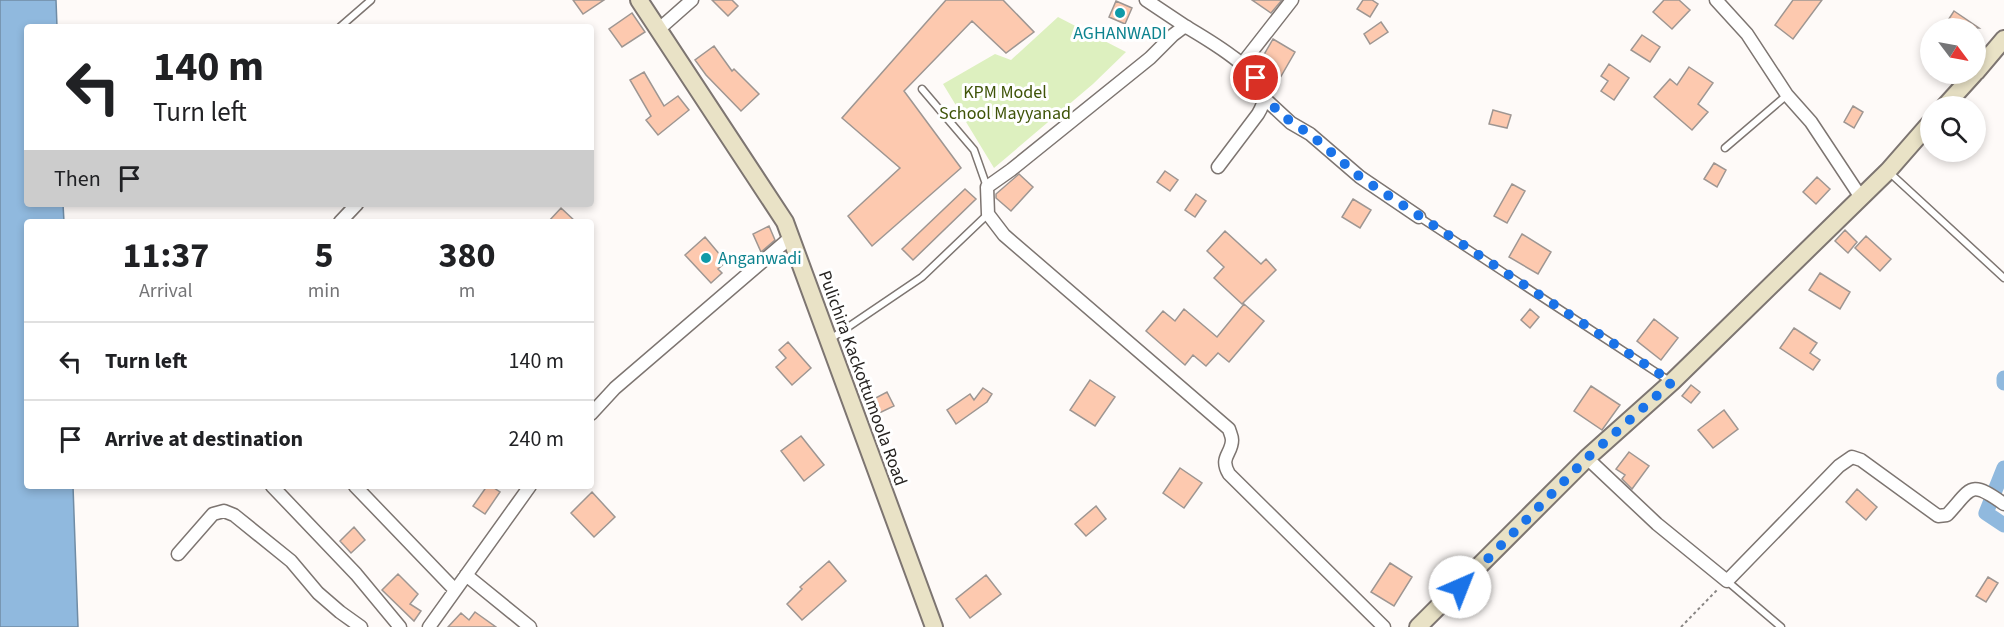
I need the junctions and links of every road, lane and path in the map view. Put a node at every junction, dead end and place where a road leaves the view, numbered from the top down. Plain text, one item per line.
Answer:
1 (371, 0) edge
2 (639, 0) edge
3 (692, 0) edge
4 (1146, 0) edge
5 (1292, 0) edge
6 (1716, 0) edge
7 (343, 24) edge
8 (1185, 26) junction
9 (658, 30) junction
10 (2004, 39) edge
11 (1986, 60) edge
12 (1242, 64) junction
13 (1965, 84) edge
14 (922, 89) dead end
15 (1787, 95) junction
16 (1954, 96) edge
17 (1264, 98) junction
18 (1920, 134) edge
19 (1725, 148) dead end
20 (1218, 167) dead end
21 (1888, 171) junction
22 (987, 187) junction
23 (1860, 196) junction
24 (354, 207) edge
25 (988, 214) junction
26 (1419, 217) joint
27 (343, 219) edge
28 (791, 237) junction
29 (2004, 278) edge
30 (827, 342) junction
31 (1672, 382) junction
32 (594, 411) edge
33 (1587, 458) junction
34 (275, 489) edge
35 (358, 489) edge
36 (528, 489) edge
37 (2004, 504) edge
38 (178, 554) dead end
39 (466, 575) junction
40 (1727, 580) junction
41 (455, 590) junction
42 (361, 627) edge
43 (400, 627) edge
44 (429, 627) edge
45 (530, 627) edge
46 (934, 627) edge
47 (1384, 627) edge
48 (1418, 627) edge
49 (1681, 627) edge
50 (1781, 627) edge

1 - 7 lane
2 - 9 street, Pulichira Kackottumoola Road
3 - 9 street
4 - 8 street
5 - 12 street
6 - 15 street
8 - 12 street
8 - 22 street
9 - 28 street, Pulichira Kackottumoola Road
10 - 11 street
12 - 17 street
13 - 16 street
14 - 22 lane
15 - 19 lane
15 - 23 street
17 - 20 street
17 - 26 street
18 - 21 street
21 - 23 street
21 - 29 lane
22 - 25 street
23 - 31 street
24 - 27 street
25 - 30 lane
25 - 47 street
26 - 31 lane
28 - 30 street, Pulichira Kackottumoola Road
28 - 32 street
30 - 46 street, Pulichira Kackottumoola Road
31 - 33 street
33 - 40 street
33 - 48 street
34 - 43 street
35 - 41 street
36 - 39 street
37 - 40 street
38 - 42 street
39 - 41 street
39 - 45 street
40 - 49 path
40 - 50 lane
41 - 44 street

